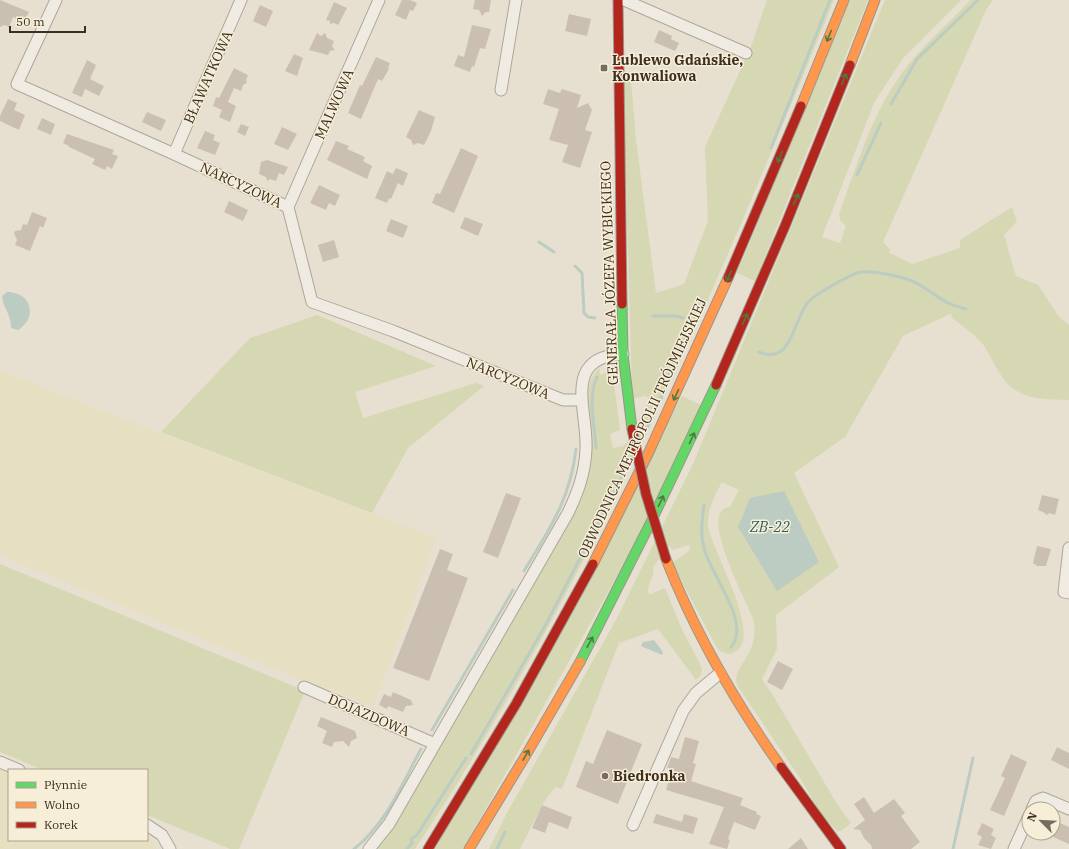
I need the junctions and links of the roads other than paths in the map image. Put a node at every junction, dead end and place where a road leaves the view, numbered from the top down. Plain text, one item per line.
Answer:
1 (56, 0) edge
2 (241, 0) edge
3 (379, 0) edge
4 (516, 0) edge
5 (618, 0) edge
6 (624, 0) edge
7 (844, 0) edge
8 (875, 0) edge
9 (746, 53) dead end
10 (501, 90) dead end
11 (174, 154) junction
12 (288, 207) junction
13 (623, 354) junction
14 (581, 400) junction
15 (1069, 548) edge
16 (1069, 593) edge
17 (720, 673) junction
18 (304, 687) dead end
19 (435, 744) junction
20 (0, 762) edge
21 (17, 769) edge
22 (506, 789) junction
23 (1036, 801) edge
24 (1050, 801) edge
25 (148, 825) edge
26 (633, 825) dead end
27 (492, 830) dead end
28 (1021, 834) edge
29 (170, 849) edge
30 (369, 849) edge
31 (428, 849) edge
32 (469, 849) edge
33 (841, 849) edge
34 (1014, 849) edge

1 - 11 street, NARCYZOWA
2 - 11 street, BŁAWATKOWA
3 - 12 street, MALWOWA
4 - 10 street
5 - 13 main road, GENERAŁA JÓZEFA WYBICKIEGO
6 - 9 street
7 -> 31 main road, OBWODNICA METROPOLII TRÓJMIEJSKIEJ
22 -> 8 main road
11 - 12 street, NARCYZOWA
12 - 14 street, NARCYZOWA
13 - 14 street
13 - 17 main road, GENERAŁA JÓZEFA WYBICKIEGO, bridge
14 - 19 street
15 - 16 street
17 - 26 street
17 - 33 main road, GENERAŁA JÓZEFA WYBICKIEGO
18 - 19 street, DOJAZDOWA
19 - 30 street
20 - 21 street
22 - 27 main road
22 - 32 main road
23 - 24 street
25 - 29 street
28 - 34 street

